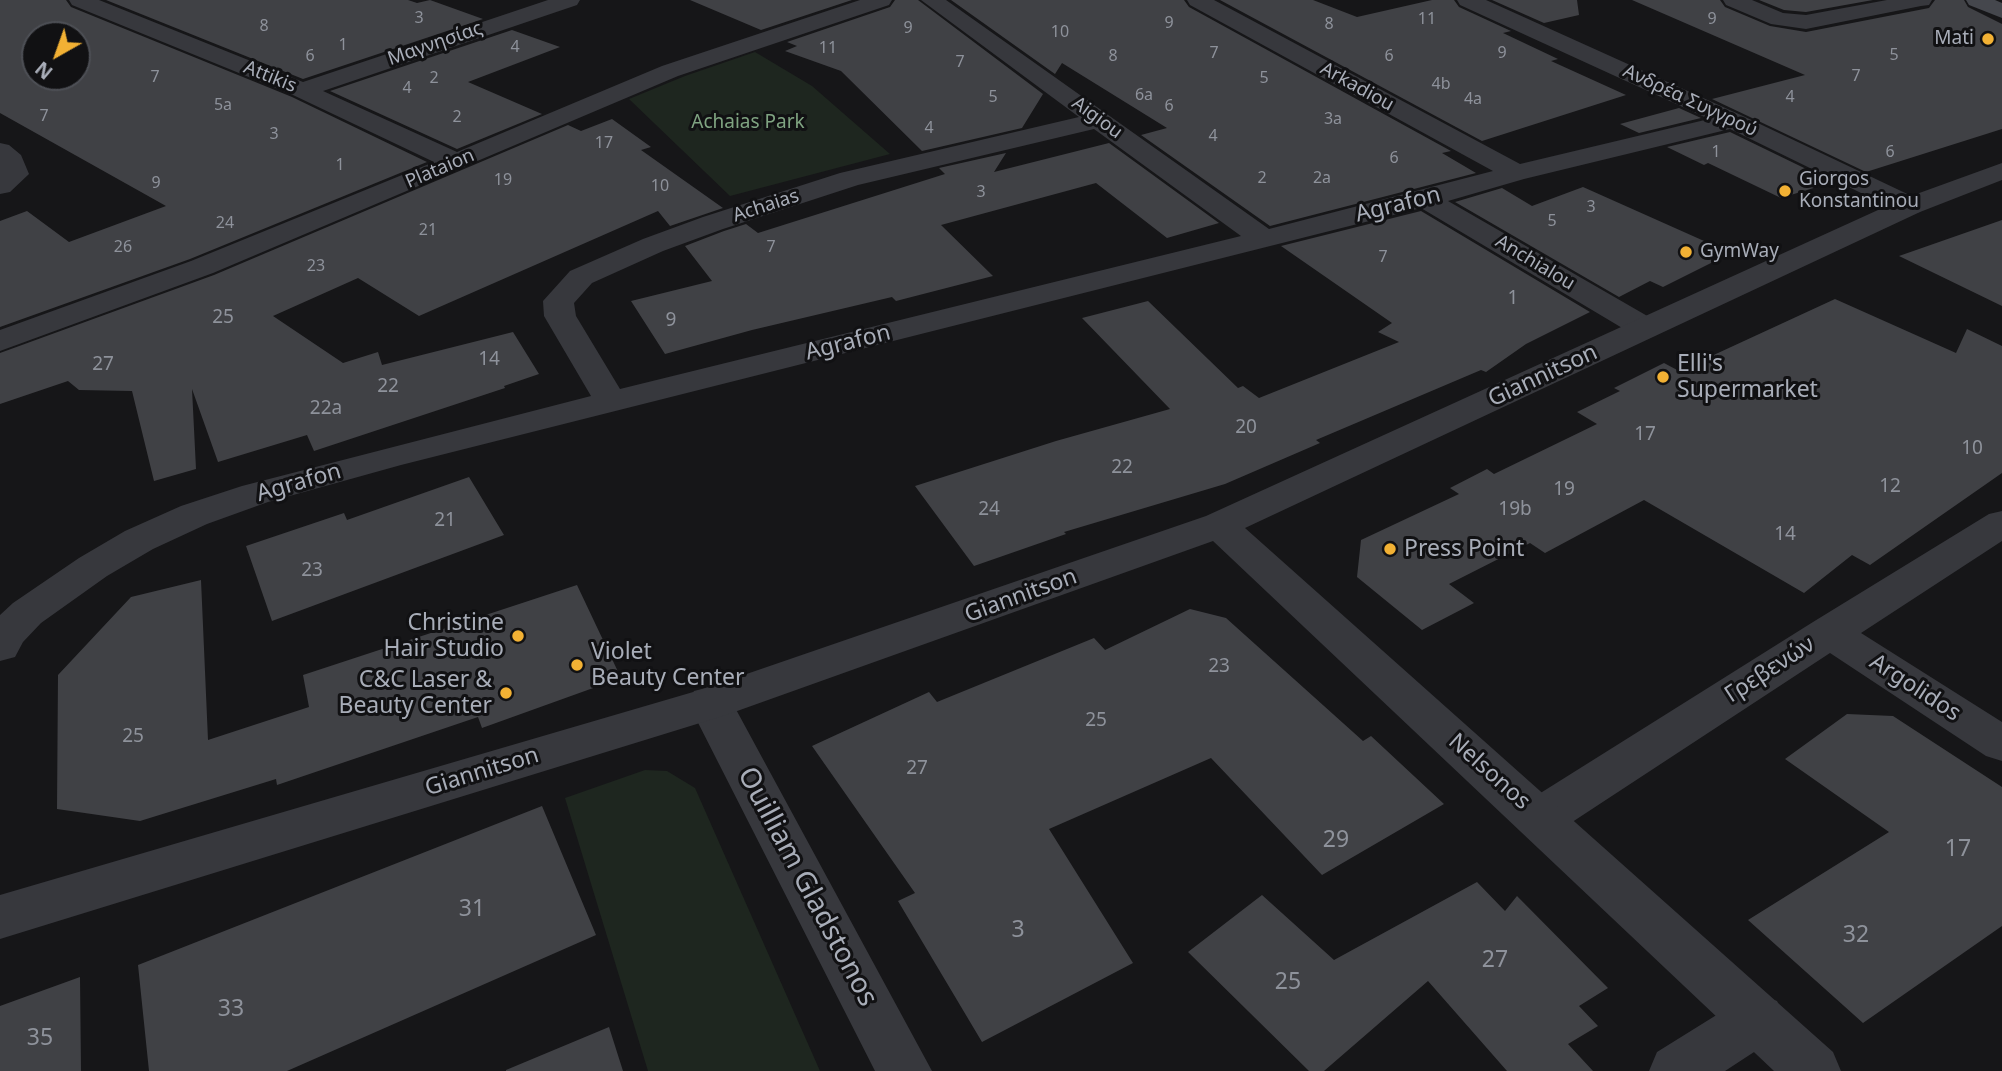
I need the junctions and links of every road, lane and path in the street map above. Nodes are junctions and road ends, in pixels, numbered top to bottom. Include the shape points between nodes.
1 (80, 0) edge
2 (569, 0) edge
3 (881, 0) edge
4 (932, 0) edge
5 (1198, 0) edge
6 (1468, 0) edge
7 (1734, 0) edge
8 (1921, 0) edge
9 (1977, 0) edge
10 (491, 4) dead end
11 (2002, 11) edge
12 (522, 15) junction
13 (302, 90) junction
14 (1100, 120) junction
15 (1734, 121) junction
16 (0, 151) edge
17 (456, 162) junction
18 (2002, 171) edge
19 (1516, 173) junction
20 (0, 186) edge
21 (1425, 199) junction
22 (1910, 206) junction
23 (1262, 237) junction
24 (1645, 328) junction
25 (0, 341) edge
26 (611, 402) junction
27 (2002, 523) edge
28 (1219, 525) junction
29 (1828, 632) junction
30 (0, 646) edge
31 (710, 703) junction
32 (2002, 744) edge
33 (1540, 818) junction
34 (0, 917) edge
35 (1758, 1019) junction
36 (904, 1071) edge
37 (1677, 1071) edge
38 (1813, 1071) edge

1 - 13 street, Attikis
2 - 12 street, Μαγνησίας
3 - 17 street, Plataion via 670,71
4 - 14 street, Aigiou
5 - 19 street, Arkadiou
6 - 15 street, Ανδρέα Συγγρού
7 - 8 street via 1779,19 1806,22
9 - 11 main road
10 - 12 street
12 - 13 street, Μαγνησίας
13 - 17 street, Attikis
14 - 23 street, Aigiou
14 - 26 street, Achaias via 838,183 713,223 581,277 558,301 560,316
15 - 19 street, Agrafon
15 - 22 street, Ανδρέα Συγγρού
16 - 20 street via 12,161 16,174
17 - 25 street, Plataion via 202,267
18 - 22 street, Giannitson
19 - 21 street, Agrafon
21 - 23 street, Agrafon
21 - 24 street, Anchialou
22 - 24 street, Giannitson
23 - 26 street, Agrafon
24 - 28 street, Giannitson
26 - 30 street, Agrafon via 389,457 194,516 93,567 27,613
27 - 29 street, Γρεβενών
28 - 31 street, Giannitson
28 - 33 street, Nelsonos
29 - 32 street, Argolidos
29 - 33 street, Γρεβενών
31 - 34 street, Giannitson
31 - 36 street, Ouilliam Gladstonos
33 - 35 street, Nelsonos
35 - 37 street
35 - 38 street, Nelsonos

